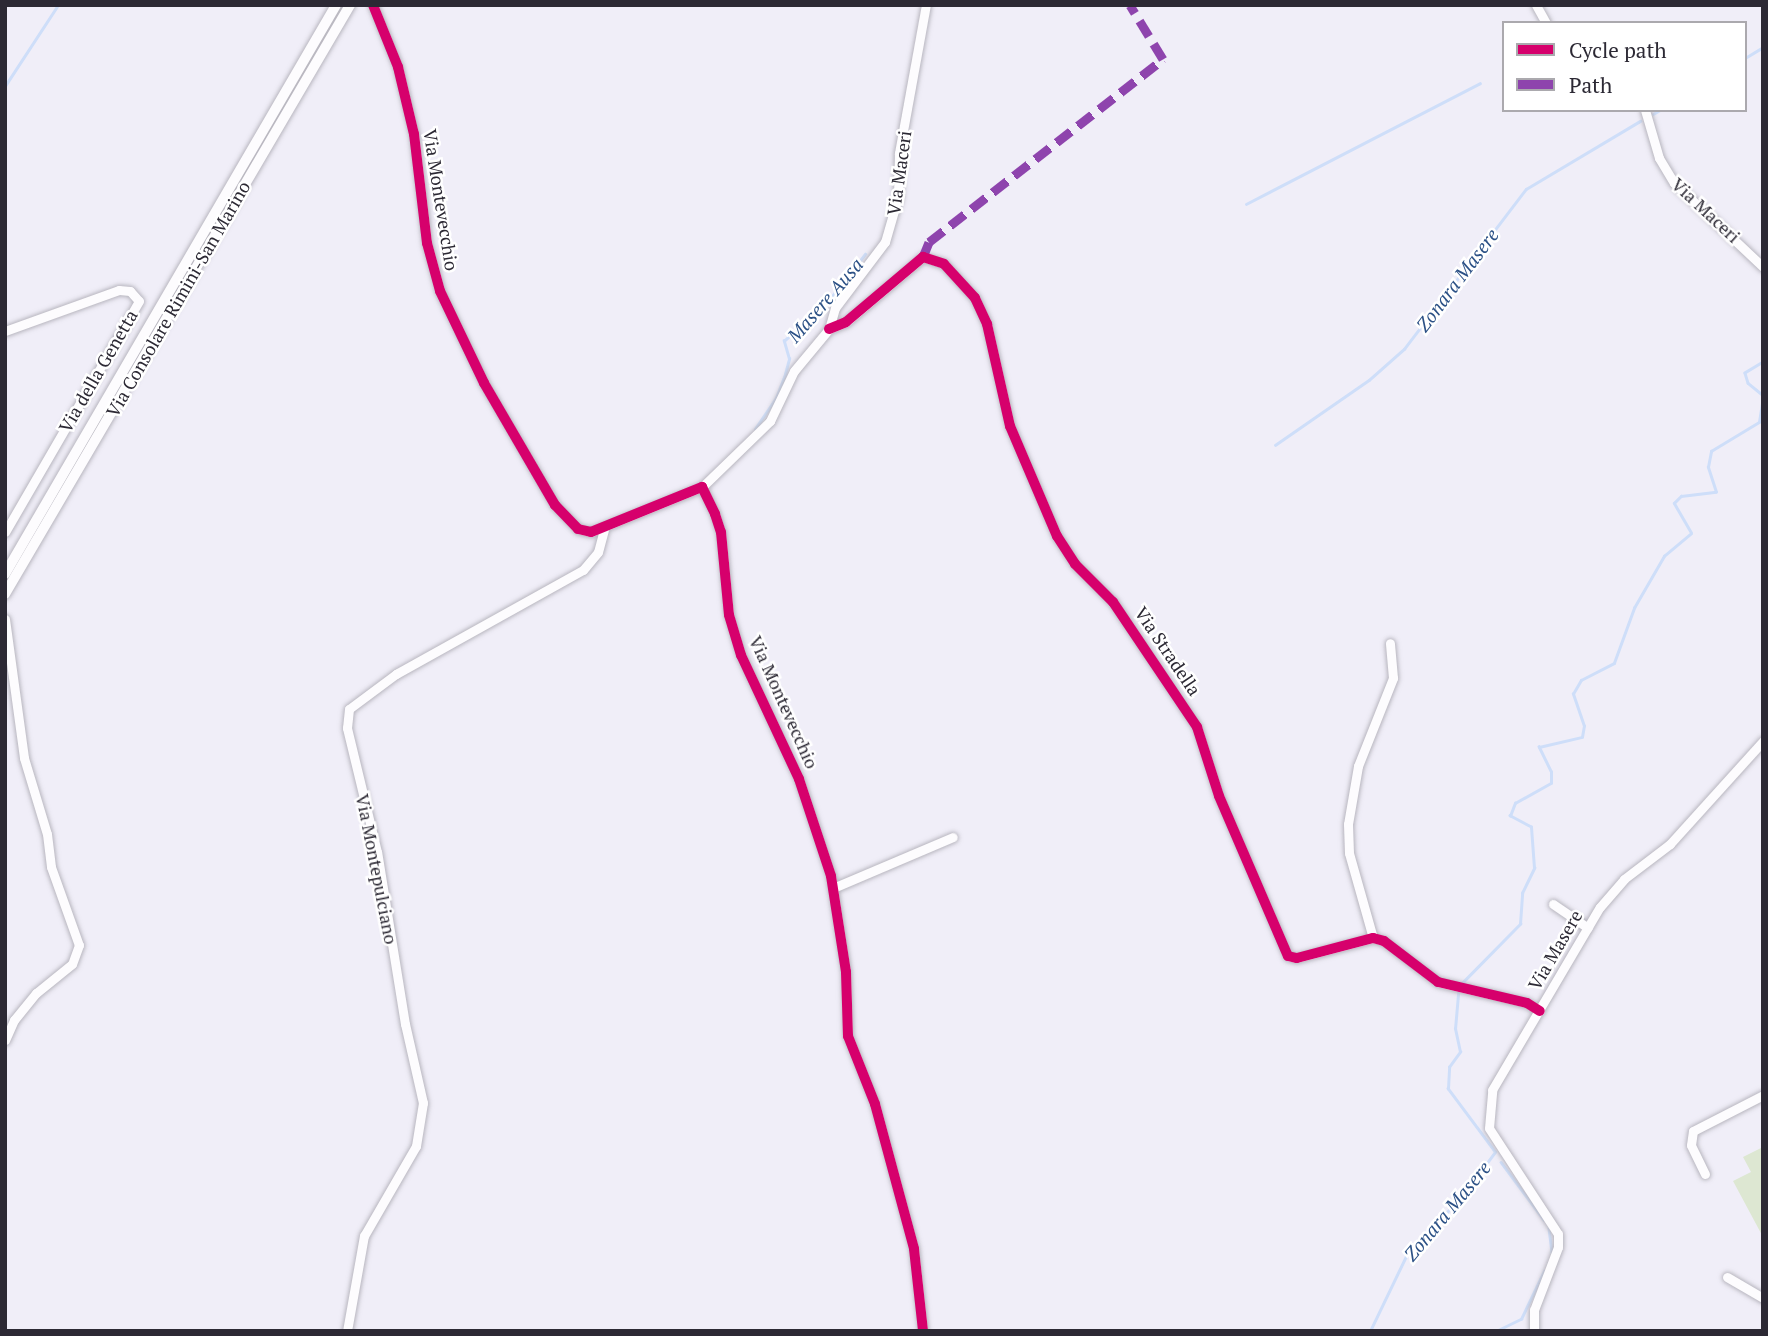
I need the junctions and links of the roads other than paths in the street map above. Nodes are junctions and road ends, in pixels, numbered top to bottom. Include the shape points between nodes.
1 (336, 5) edge
2 (350, 5) edge
3 (373, 5) edge
4 (926, 5) edge
5 (1536, 5) edge
6 (1545, 21) edge
7 (1646, 112) edge
8 (1763, 267) edge
9 (829, 329) junction
10 (5, 331) edge
11 (702, 487) junction
12 (604, 530) junction
13 (5, 532) edge
14 (5, 574) edge
15 (5, 594) edge
16 (5, 619) edge
17 (1390, 643) dead end
18 (1763, 741) edge
19 (953, 837) dead end
20 (833, 888) junction
21 (1553, 904) dead end
22 (1588, 928) junction
23 (1373, 938) junction
24 (1540, 1011) junction
25 (5, 1040) edge
26 (1763, 1095) edge
27 (1705, 1174) dead end
28 (1727, 1277) dead end
29 (1763, 1298) edge
30 (347, 1331) edge
31 (923, 1331) edge
32 (1534, 1331) edge

1 - 14 main road, Via Consolare Rimini-San Marino
2 - 15 main road, Via Consolare Rimini-San Marino
3 - 12 street, Via Montevecchio via 398,67 414,134 432,270 450,319 555,505 578,529
4 - 9 street, Via Maceri via 899,153 893,219 885,242 835,308
5 - 6 street
7 - 8 street, Via Maceri via 1659,158 1674,183
9 - 11 street, Via Maceri via 794,371 770,421
9 - 23 street, Via Stradella via 846,322 923,257 944,264 967,288 983,311 1000,396 1057,536 1075,564 1113,602 1191,717 1283,949 1297,958
10 - 13 street, Via della Genetta via 119,290 130,291 139,301
11 - 12 street
11 - 20 street, Via Montevecchio via 721,532 729,615 741,655 799,779
12 - 30 street, Via Montepulciano via 598,552 583,570 396,674 349,709 347,728 377,852 423,1103 416,1146 364,1236
16 - 25 street via 24,758 47,834 51,867 79,945 72,964 36,993
17 - 23 street via 1393,678 1358,766 1348,824 1349,853
18 - 22 street, Via Masere via 1670,844 1610,894
19 - 20 street
20 - 31 street, Via Montevecchio via 846,972 848,1036 875,1104 914,1249
21 - 22 street, Via Masere
22 - 24 street, Via Masere
23 - 24 street via 1384,941 1424,973 1451,985
24 - 32 street, Via Masere via 1501,1070 1487,1117 1501,1152 1558,1234 1558,1247 1534,1310
26 - 27 street via 1693,1131 1690,1145
28 - 29 street via 1732,1284

